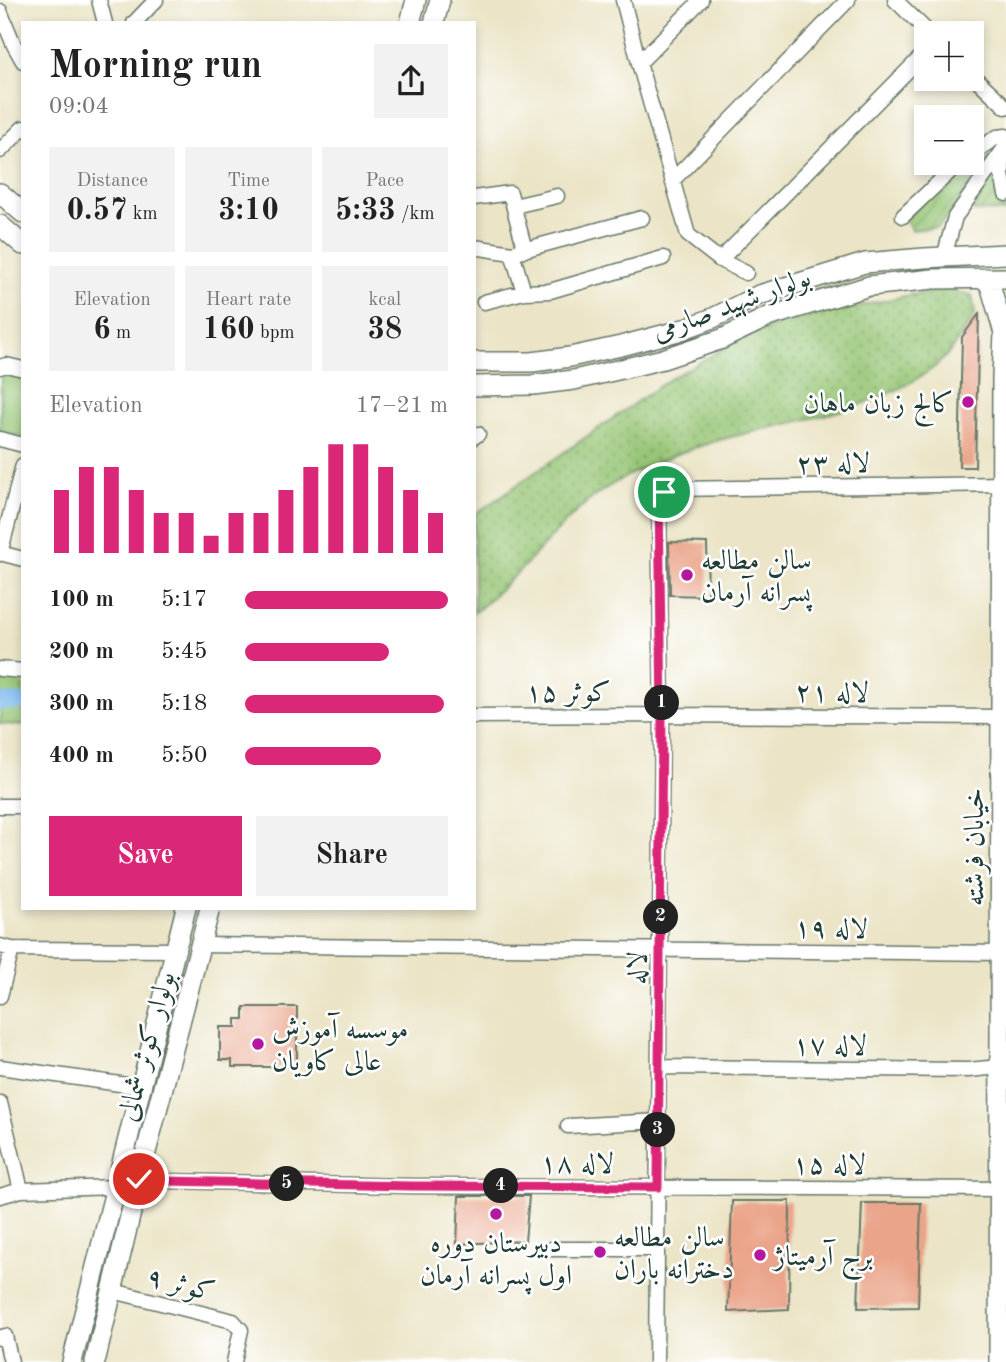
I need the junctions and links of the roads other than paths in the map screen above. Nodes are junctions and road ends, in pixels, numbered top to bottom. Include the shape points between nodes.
1 (99, 0) edge
2 (156, 0) edge
3 (416, 0) edge
4 (440, 0) edge
5 (623, 0) edge
6 (701, 0) edge
7 (848, 0) edge
8 (903, 3) edge
9 (0, 11) edge
10 (104, 21) edge
11 (136, 21) edge
12 (411, 21) edge
13 (435, 21) edge
14 (919, 21) edge
15 (21, 58) edge
16 (639, 63) junction
17 (914, 64) edge
18 (984, 86) edge
19 (1006, 107) edge
20 (21, 130) edge
21 (1005, 144) edge
22 (984, 146) edge
23 (0, 151) edge
24 (946, 175) edge
25 (672, 181) junction
26 (0, 193) edge
27 (1006, 194) edge
28 (557, 196) dead end
29 (476, 198) edge
30 (514, 206) junction
31 (21, 211) edge
32 (903, 216) dead end
33 (642, 218) dead end
34 (0, 227) edge
35 (21, 243) edge
36 (476, 247) edge
37 (518, 252) junction
38 (1006, 254) edge
39 (944, 257) junction
40 (663, 258) dead end
41 (720, 260) junction
42 (746, 273) dead end
43 (986, 278) junction
44 (1006, 278) edge
45 (524, 292) junction
46 (484, 302) dead end
47 (1005, 331) edge
48 (476, 362) edge
49 (0, 367) edge
50 (21, 369) edge
51 (476, 386) edge
52 (0, 439) edge
53 (21, 444) edge
54 (21, 474) edge
55 (1004, 484) edge
56 (664, 492) joint
57 (0, 554) edge
58 (21, 559) edge
59 (0, 669) edge
60 (21, 671) edge
61 (662, 715) junction
62 (476, 716) edge
63 (1004, 717) edge
64 (0, 806) edge
65 (21, 806) edge
66 (186, 910) edge
67 (210, 910) edge
68 (201, 945) junction
69 (6, 948) edge
70 (176, 950) junction
71 (660, 950) junction
72 (1003, 953) edge
73 (0, 996) edge
74 (0, 1067) edge
75 (1000, 1067) junction
76 (659, 1068) junction
77 (142, 1087) junction
78 (0, 1103) edge
79 (659, 1121) junction
80 (568, 1126) dead end
81 (139, 1179) junction
82 (116, 1187) junction
83 (658, 1187) junction
84 (1003, 1189) edge
85 (21, 1190) junction
86 (0, 1196) edge
87 (551, 1249) dead end
88 (657, 1250) junction
89 (113, 1291) junction
90 (82, 1320) junction
91 (103, 1328) junction
92 (3, 1337) edge
93 (10, 1362) edge
94 (72, 1362) edge
95 (94, 1362) edge
96 (234, 1362) edge
97 (656, 1362) edge
98 (999, 1362) edge

1 - 10 street
2 - 11 street
3 - 12 street
4 - 13 street
5 - 16 street
6 - 16 street
7 - 25 street
8 - 14 street
9 - 15 street
16 - 25 street
17 - 41 street
18 - 19 street
20 - 23 street
21 - 22 street via 997,138
21 - 27 street via 1002,175
21 - 39 street via 955,217
24 - 32 street
25 - 41 street via 688,235
26 - 31 street
28 - 30 street
29 - 30 street via 510,192
30 - 37 street
33 - 37 street
34 - 35 street
36 - 37 street
37 - 45 street
38 - 39 street, بولوار شهید صارمی
39 - 48 street, بولوار شهید صارمی via 865,263 759,295 678,331 621,346 532,362
40 - 45 street via 550,291
41 - 42 street
43 - 44 street, بولوار شهید صارمی
43 - 47 street, خیابان فرشته
43 - 51 street, بولوار شهید صارمی via 869,286 768,317 722,340 663,359 573,380
45 - 46 street
47 - 55 street, خیابان فرشته
49 - 50 street
52 - 53 street
54 - 57 street
55 - 56 street, لاله ۲۳
55 - 63 street, خیابان فرشته
56 - 61 street, لاله via 659,499
57 - 58 street
59 - 60 street
61 - 62 street, کوثر ۱۵
61 - 63 street, لاله ۲۱
61 - 71 street, لاله
63 - 72 street, خیابان فرشته
64 - 65 street
66 - 70 street, بولوار کوثر شمالی
67 - 68 street, بولوار کوثر شمالی
68 - 71 street, لاله ۱۹
68 - 81 street, بولوار کوثر شمالی
69 - 70 street
69 - 73 street
70 - 77 street, بولوار کوثر شمالی
71 - 72 street, لاله ۱۹
71 - 76 street, لاله
72 - 75 street, خیابان فرشته
74 - 77 street
75 - 76 street, لاله ۱۷
75 - 84 street, خیابان فرشته
76 - 79 street, لاله
77 - 82 street, بولوار کوثر شمالی
78 - 85 street
79 - 80 street
79 - 83 street, لاله
81 - 83 street, لاله ۱۸
81 - 89 street, بولوار کوثر شمالی
82 - 85 street
82 - 90 street, بولوار کوثر شمالی
83 - 84 street, لاله ۱۵
83 - 88 street, لاله
84 - 98 street, خیابان فرشته
85 - 86 street
87 - 88 street
88 - 97 street, لاله
89 - 91 street, بولوار کوثر شمالی
89 - 96 street, کوثر ۹ via 233,1321 241,1330
90 - 91 street via 95,1329
90 - 94 street, بولوار کوثر شمالی
91 - 95 street, بولوار کوثر شمالی
92 - 93 street

